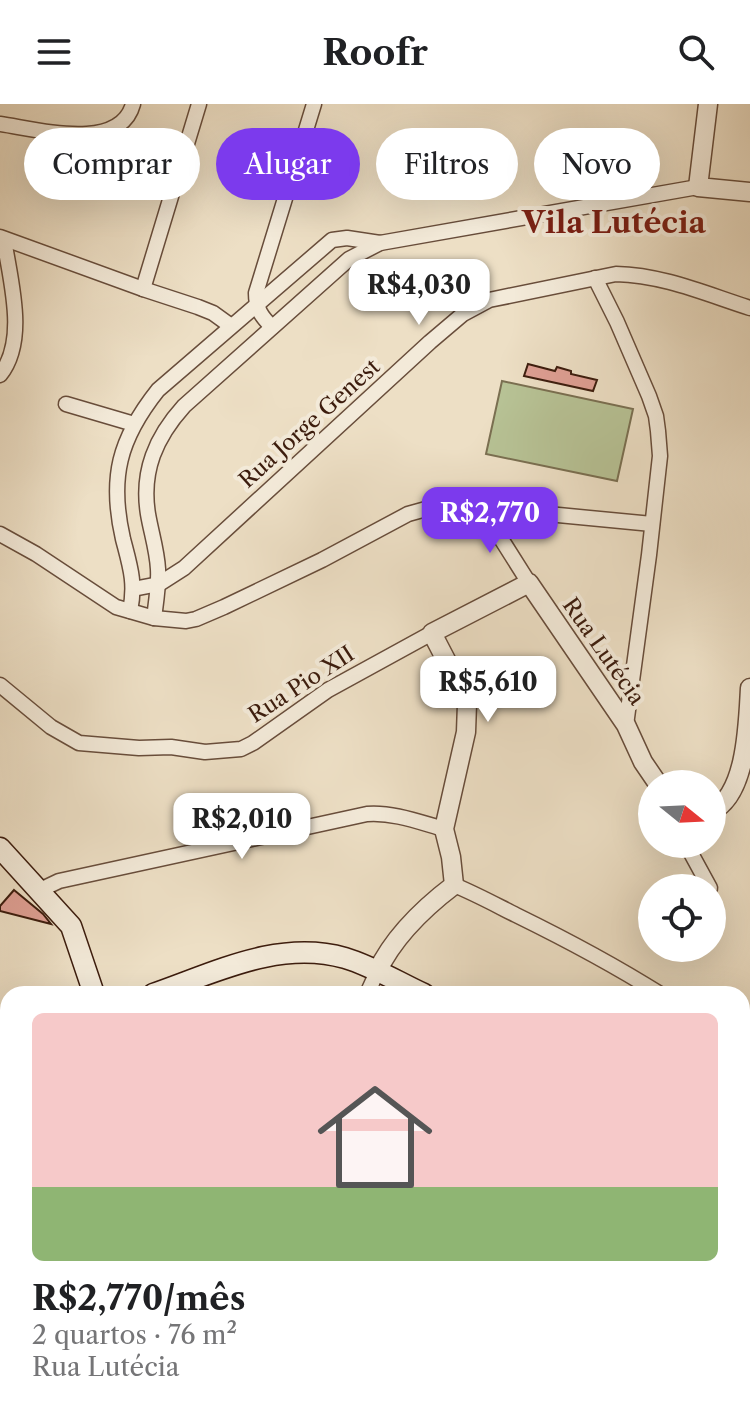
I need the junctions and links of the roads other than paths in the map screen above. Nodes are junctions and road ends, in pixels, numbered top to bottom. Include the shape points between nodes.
1 (133, 104) edge
2 (199, 104) edge
3 (314, 104) edge
4 (708, 104) edge
5 (0, 124) edge
6 (698, 187) junction
7 (750, 192) edge
8 (2, 238) edge
9 (336, 239) junction
10 (380, 243) junction
11 (349, 259) junction
12 (595, 278) junction
13 (143, 289) junction
14 (256, 305) junction
15 (750, 308) edge
16 (231, 326) junction
17 (272, 327) junction
18 (0, 375) edge
19 (66, 404) dead end
20 (134, 424) junction
21 (481, 507) junction
22 (652, 524) junction
23 (0, 534) edge
24 (529, 583) junction
25 (159, 584) junction
26 (133, 589) junction
27 (130, 611) junction
28 (154, 618) junction
29 (432, 633) junction
30 (0, 685) edge
31 (750, 688) edge
32 (626, 725) junction
33 (648, 770) edge
34 (726, 800) edge
35 (444, 829) junction
36 (0, 848) edge
37 (454, 885) junction
38 (38, 891) junction
39 (377, 972) junction
40 (91, 986) edge
41 (176, 986) edge
42 (371, 986) edge
43 (407, 986) edge
44 (646, 986) edge

1 - 5 street via 116,128 103,133
2 - 13 street
3 - 14 street
4 - 6 street
6 - 7 street
6 - 10 street
8 - 13 street
8 - 18 street via 15,345
9 - 10 street
9 - 11 street
9 - 14 street
10 - 11 street
11 - 17 street
12 - 15 street, Rua Jorge Genest via 616,274 669,281
12 - 22 street via 656,416 660,456
12 - 25 street, Rua Jorge Genest via 471,308 184,568
13 - 16 street via 213,313
14 - 16 street
14 - 17 street
16 - 20 street via 158,390
17 - 25 street via 184,406 160,438 145,492
19 - 20 street
20 - 26 street via 117,483
21 - 22 street
21 - 24 street, Rua Lutécia
21 - 28 street via 444,504 408,514 196,619
22 - 32 street
23 - 27 street via 105,601
24 - 29 street, Rua Pio XII
24 - 32 street, Rua Lutécia
25 - 26 street, Rua Jorge Genest
25 - 28 street
26 - 27 street
27 - 28 street
29 - 30 street, Rua Pio XII via 328,690 266,735 228,752 79,743
29 - 35 street via 467,704 466,732
31 - 34 street via 746,736
32 - 33 street, Rua Lutécia
35 - 37 street
35 - 38 street via 367,814 59,881
36 - 38 main road
37 - 39 street via 403,934
37 - 44 street via 552,931
38 - 40 main road via 71,926
39 - 41 main road via 342,957 302,952 260,957
39 - 42 street
39 - 43 main road

